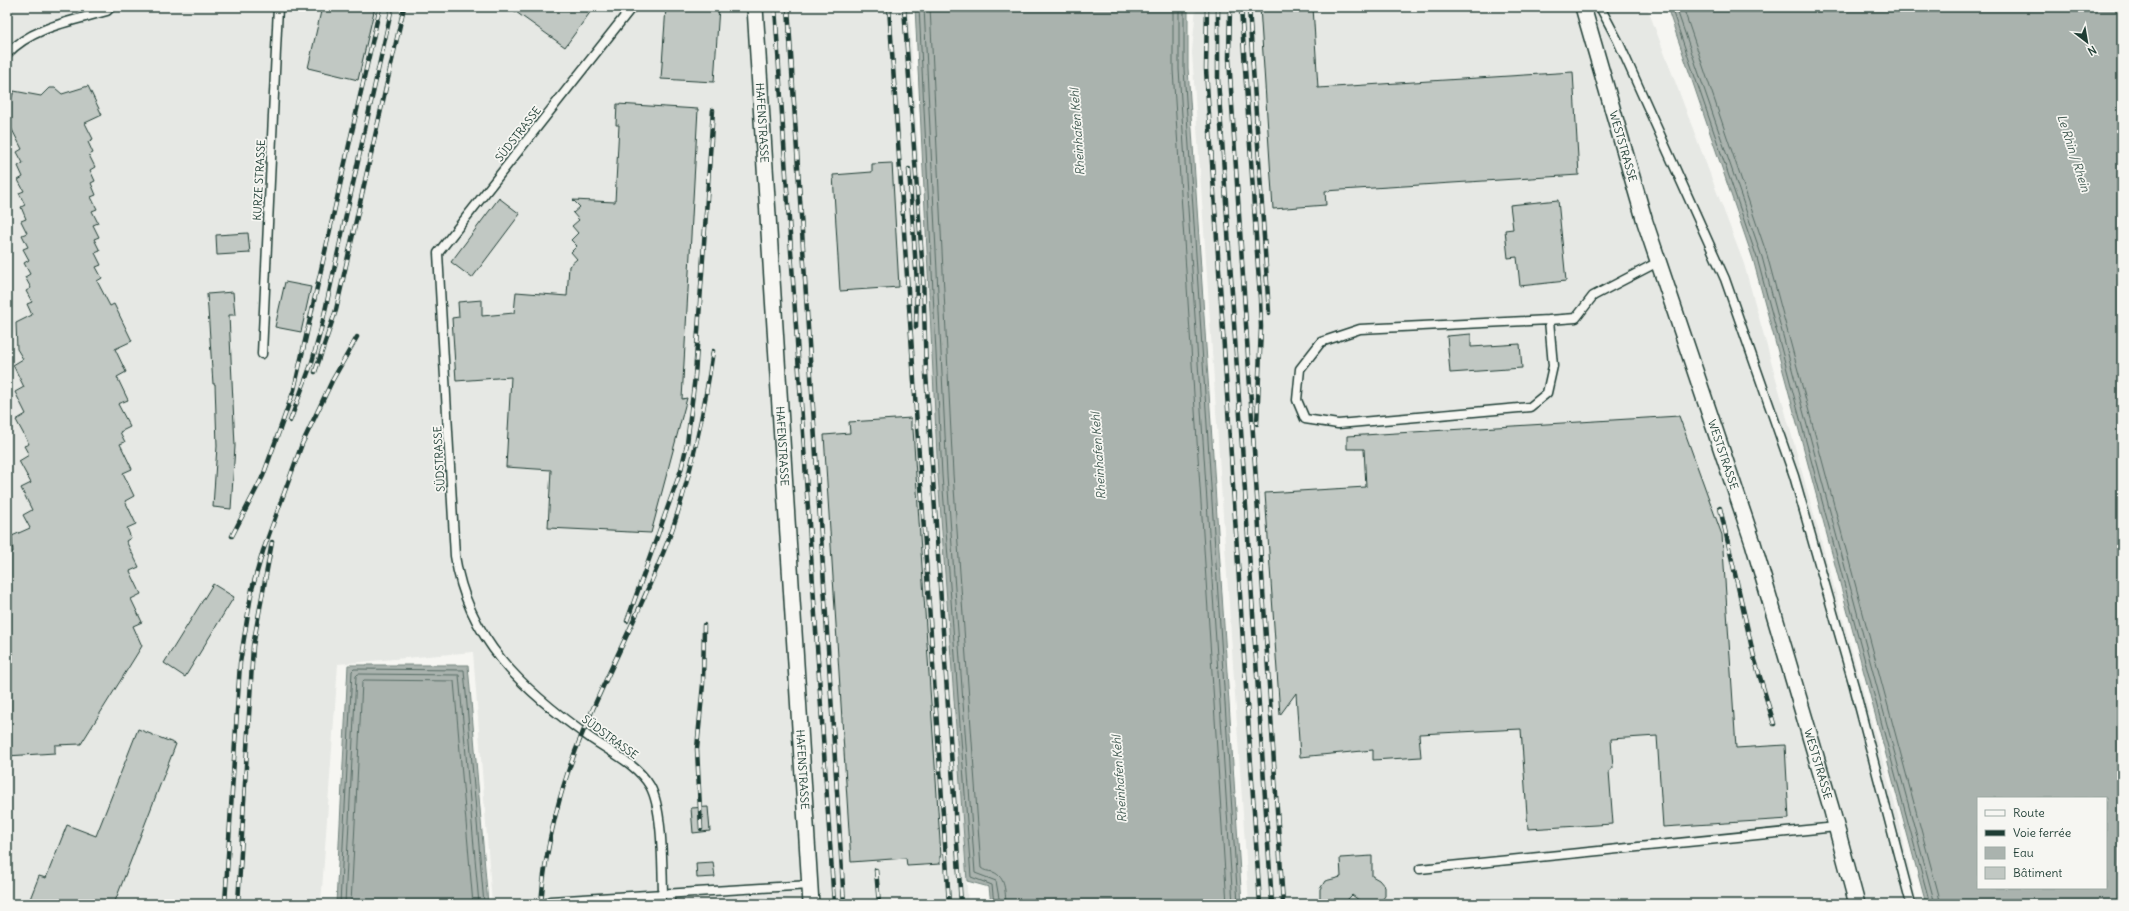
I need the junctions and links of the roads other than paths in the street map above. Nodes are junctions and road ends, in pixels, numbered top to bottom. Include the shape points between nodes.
1 (111, 7) edge
2 (278, 7) edge
3 (632, 7) edge
4 (755, 7) edge
5 (1583, 7) edge
6 (1600, 7) edge
7 (7, 54) edge
8 (1658, 262) junction
9 (1549, 320) junction
10 (262, 354) dead end
11 (1836, 827) junction
12 (1420, 869) dead end
13 (810, 885) junction
14 (667, 893) junction
15 (550, 901) dead end
16 (670, 904) edge
17 (811, 904) edge
18 (1857, 904) edge
19 (1911, 904) edge

1 - 7 lane via 107,11 34,34 15,45
2 - 10 lane, KURZE STRASSE
3 - 14 lane, SÜDSTRASSE via 438,254 455,556 464,595 491,648 506,668 583,732 633,767 650,785 657,804
4 - 13 street, HAFENSTRASSE
5 - 8 street, WESTSTRASSE
6 - 19 lane via 1618,41 1725,279 1792,469 1854,686
8 - 9 lane via 1594,296 1576,318
8 - 11 street, WESTSTRASSE via 1753,543
9 - 9 lane via 1360,329 1322,342 1300,369 1297,400 1305,419 1338,424 1530,407 1547,393 1553,366
11 - 12 lane
11 - 18 street, WESTSTRASSE
13 - 14 lane
13 - 17 street, HAFENSTRASSE
14 - 15 lane
14 - 16 lane, SÜDSTRASSE

